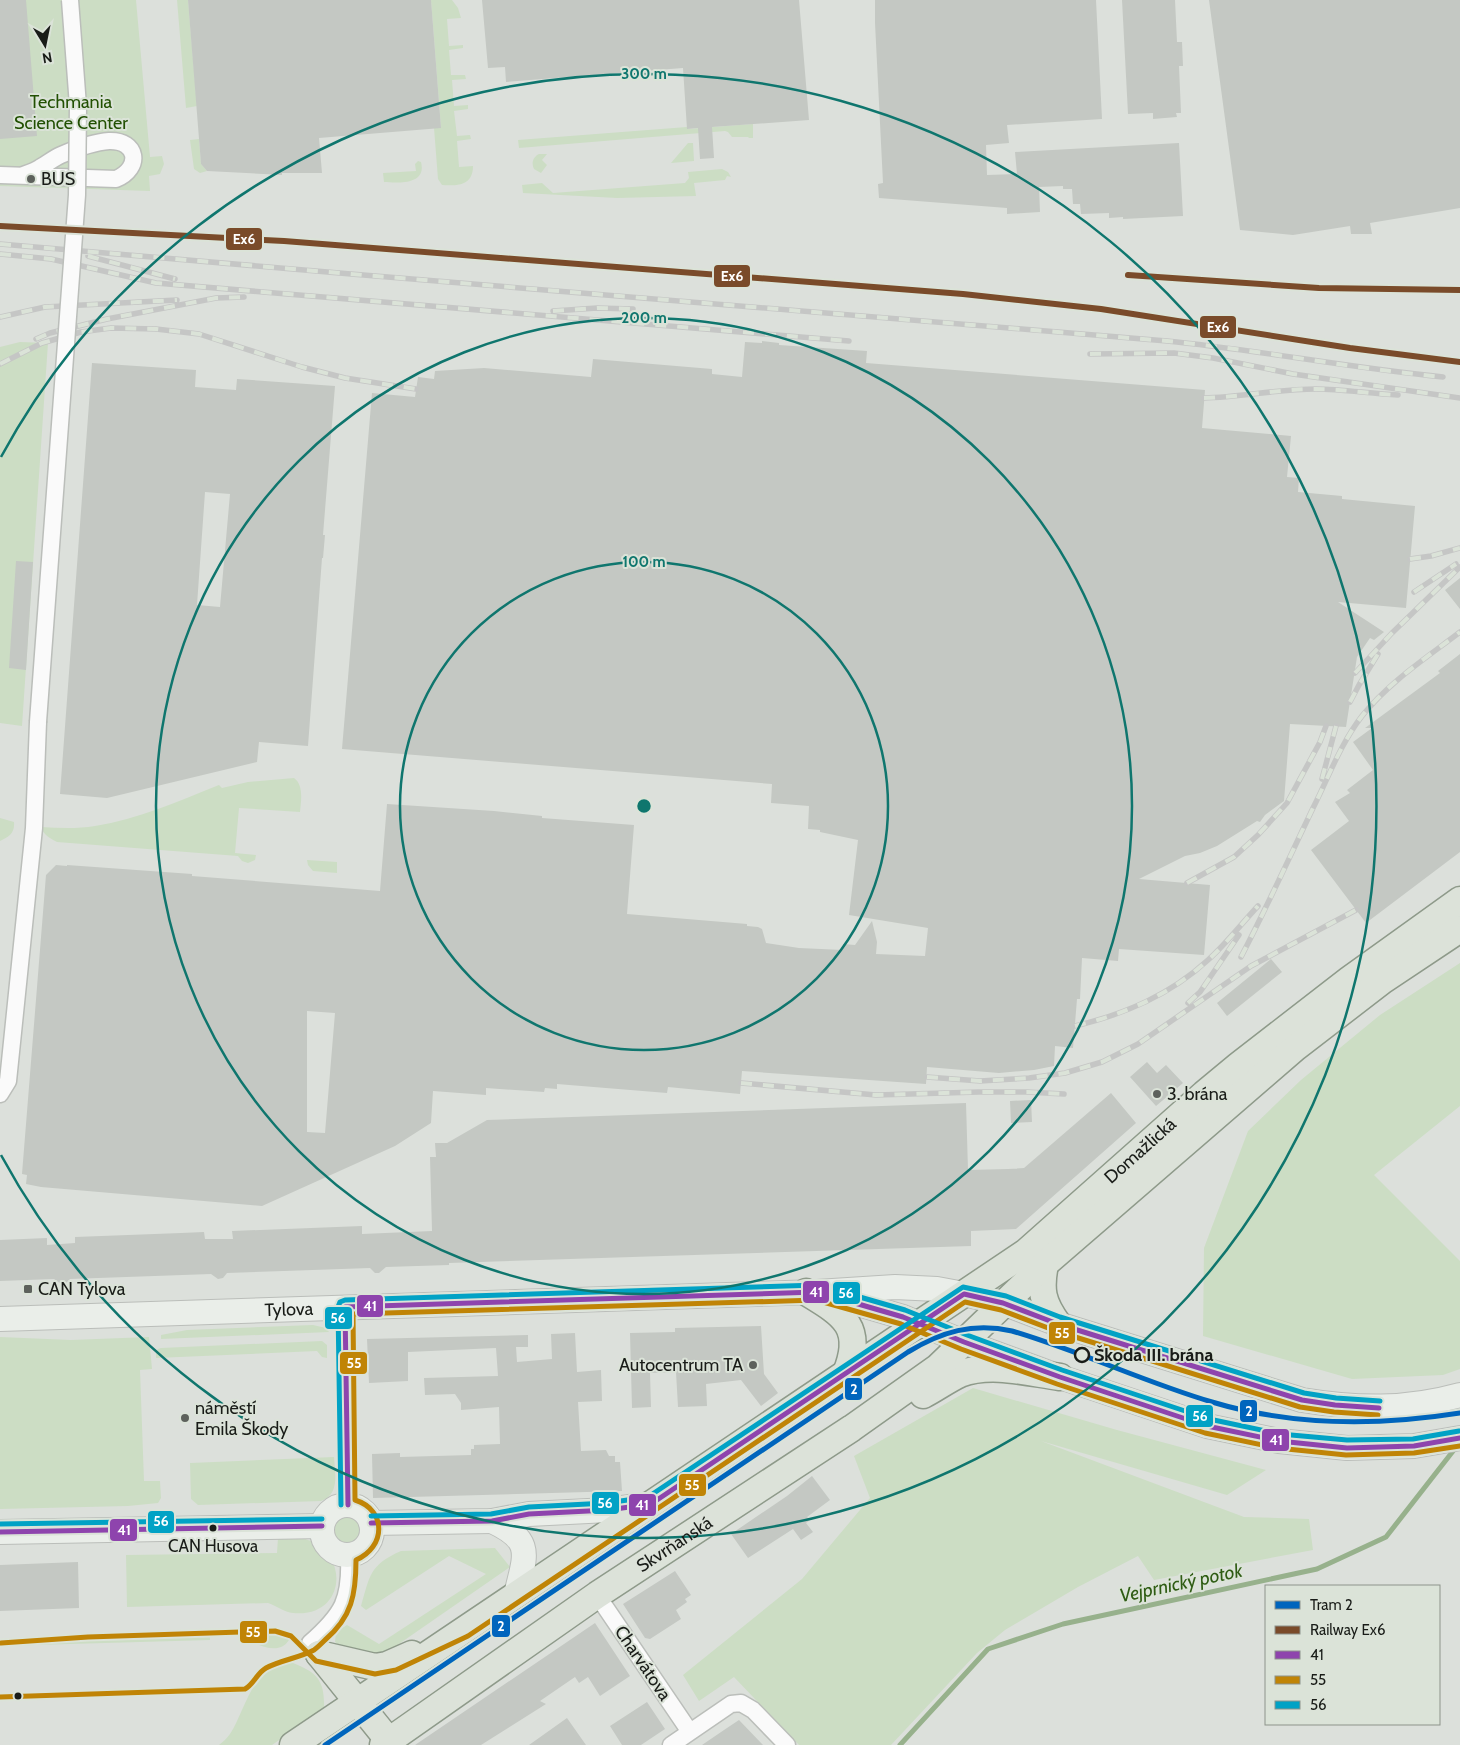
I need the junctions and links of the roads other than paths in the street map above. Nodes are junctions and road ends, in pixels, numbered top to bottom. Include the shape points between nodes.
1 (70, 0) edge
2 (0, 175) edge
3 (23, 175) junction
4 (1460, 900) edge
5 (1460, 929) edge
6 (0, 1094) edge
7 (1045, 1264) junction
8 (811, 1292) junction
9 (964, 1294) junction
10 (1003, 1303) junction
11 (345, 1307) junction
12 (0, 1319) edge
13 (920, 1324) junction
14 (1058, 1324) junction
15 (964, 1342) junction
16 (846, 1373) junction
17 (1060, 1377) junction
18 (1449, 1398) edge
19 (852, 1428) junction
20 (1460, 1438) edge
21 (651, 1504) junction
22 (348, 1505) junction
23 (492, 1521) junction
24 (371, 1523) junction
25 (322, 1526) junction
26 (0, 1532) edge
27 (349, 1555) junction
28 (596, 1594) junction
29 (516, 1595) junction
30 (464, 1630) junction
31 (319, 1654) junction
32 (358, 1703) junction
33 (690, 1732) junction
34 (386, 1743) edge
35 (293, 1745) edge
36 (671, 1745) edge
37 (787, 1745) edge

1 - 6 street, bridge via 78,106 77,195 38,722 34,828 8,1081
2 - 3 street
3 - 3 street via 116,178 126,175 134,159 131,149 124,143 110,141 59,155
4 - 9 main road, Domažlická via 1284,1029 1204,1094 1026,1252
5 - 7 main road, Domažlická via 1382,981 1295,1048
7 - 10 main road, Domažlická
7 - 14 main road via 1044,1299
8 - 9 street, Tylova via 894,1287
8 - 11 street, Tylova
8 - 13 street, Tylova via 879,1309
8 - 16 main road via 835,1310 850,1330 854,1342
9 - 10 street, Tylova
9 - 13 main road, Domažlická
10 - 14 street, Tylova
10 - 15 main road, Domažlická
11 - 12 street, Tylova
11 - 22 street
13 - 15 street, Tylova
13 - 16 main road
14 - 18 street, Tylova via 1302,1400 1335,1406 1378,1408
15 - 17 street, Tylova
15 - 19 main road, Skvrňanská via 938,1367
16 - 21 main road
17 - 19 main road via 992,1369 962,1373
17 - 20 street, Tylova via 1207,1426 1279,1441 1347,1448 1414,1446
19 - 28 main road, Skvrňanská
21 - 23 street via 529,1514
21 - 29 main road
22 - 24 street via 363,1510
22 - 25 street via 334,1508
23 - 24 street
23 - 29 street via 509,1529 523,1547
24 - 27 street via 372,1532 365,1548
25 - 26 street
25 - 27 street via 328,1547
27 - 31 street via 349,1579 343,1606 332,1624 310,1643
28 - 33 street, Charvátova
28 - 34 main road, Skvrňanská
29 - 30 main road
30 - 31 main road via 381,1666 362,1665
30 - 32 main road
31 - 32 main road
32 - 34 main road
32 - 35 main road
33 - 36 street
33 - 37 street via 731,1704 741,1703 753,1710

